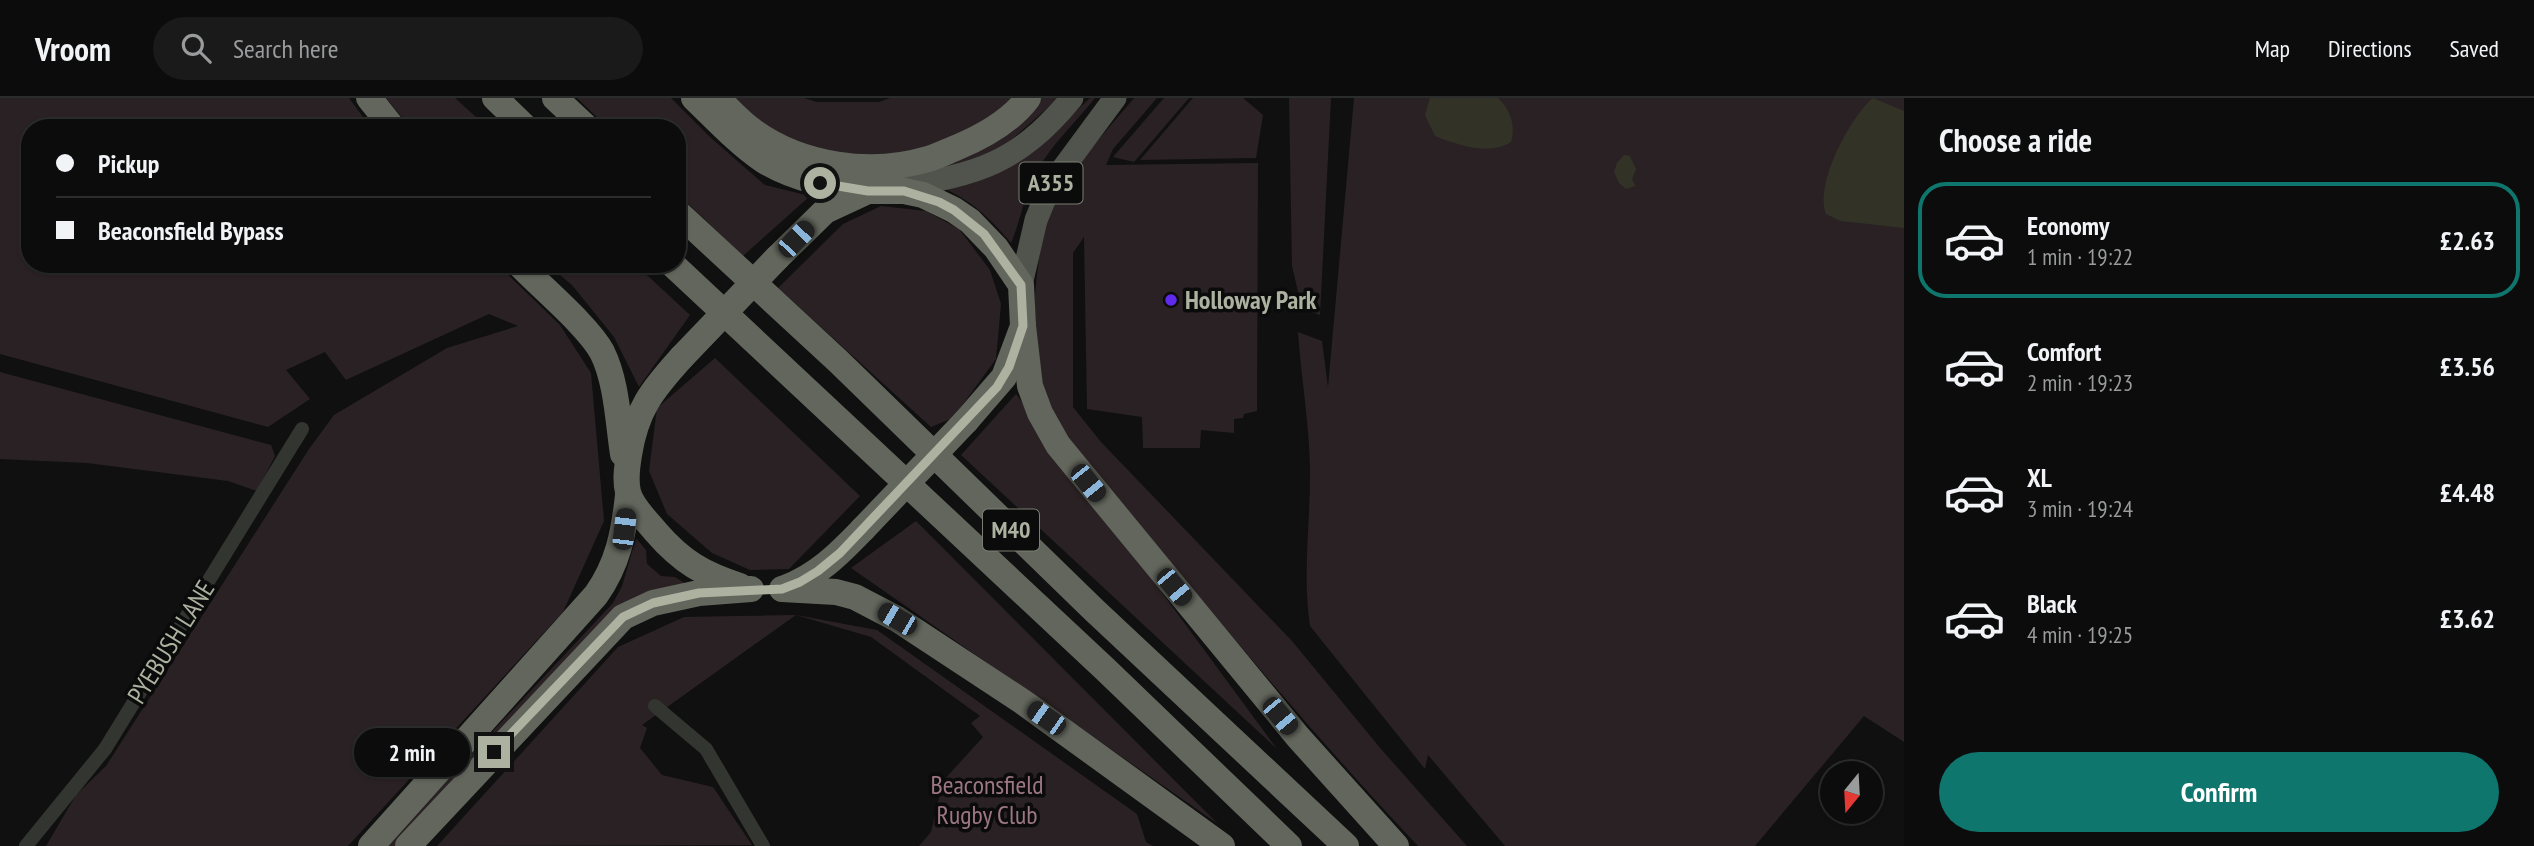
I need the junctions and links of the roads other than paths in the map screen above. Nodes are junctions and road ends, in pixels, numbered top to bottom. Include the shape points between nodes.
1 (369, 98) edge
2 (495, 98) edge
3 (555, 98) edge
4 (694, 98) edge
5 (717, 98) edge
6 (1028, 98) edge
7 (1072, 98) edge
8 (1115, 98) edge
9 (386, 119) edge
10 (517, 119) edge
11 (577, 119) edge
12 (873, 191) junction
13 (686, 220) edge
14 (528, 273) edge
15 (681, 273) edge
16 (1021, 285) junction
17 (1023, 326) junction
18 (302, 429) dead end
19 (627, 484) junction
20 (751, 589) junction
21 (782, 589) junction
22 (654, 706) dead end
23 (26, 846) edge
24 (371, 846) edge
25 (408, 846) edge
26 (763, 846) edge
27 (1222, 846) edge
28 (1289, 846) edge
29 (1346, 846) edge
30 (1396, 846) edge

1 - 9 highway
2 - 10 highway
3 - 11 highway
4 - 12 highway via 743,144 776,167 820,183
5 - 6 highway via 752,131 778,146 835,164 886,167 928,159 978,139 1018,112
7 - 12 main road, A355 via 1008,158 965,174
8 - 16 main road, A355 via 1050,186 1033,230
12 - 16 highway via 923,195 954,210 984,234
12 - 19 highway, bridge via 825,211 654,388 643,404 632,438
13 - 29 highway, M40
14 - 19 highway via 601,351
15 - 28 highway, M40
16 - 17 highway
17 - 21 highway, bridge via 1004,377 966,421 840,553 818,571
17 - 30 highway via 1030,386 1058,445 1298,737
18 - 23 street, PYEBUSH LANE via 105,749
19 - 20 highway via 643,516 672,550 713,577
19 - 24 highway via 617,557 596,595
20 - 21 highway
20 - 25 highway via 653,603 623,617
21 - 27 highway via 836,592 897,619 1023,702
22 - 26 street via 706,749

